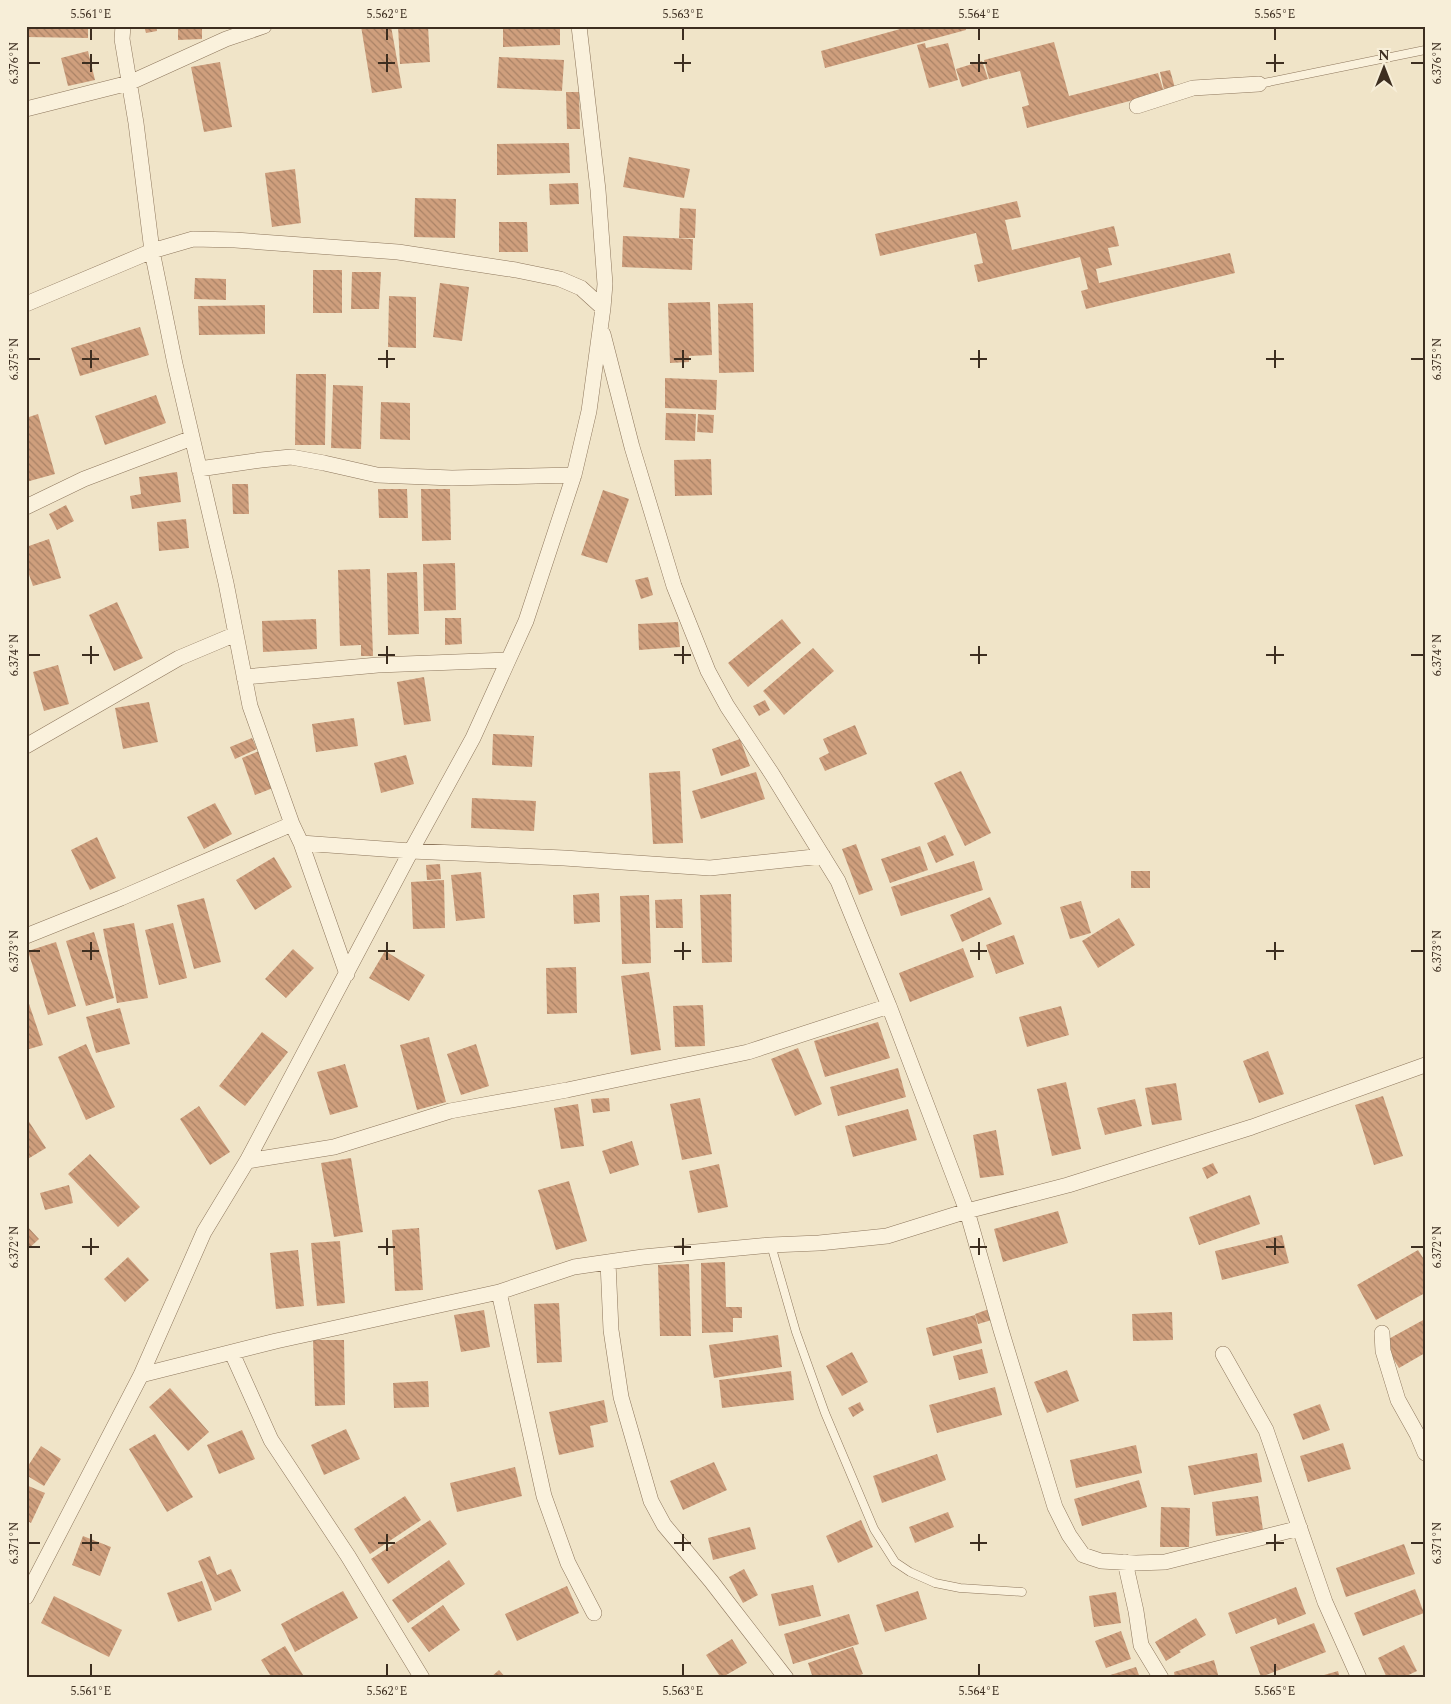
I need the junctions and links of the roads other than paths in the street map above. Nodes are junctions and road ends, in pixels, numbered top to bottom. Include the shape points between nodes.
1 (123, 26) edge
2 (264, 26) edge
3 (579, 26) edge
4 (1425, 50) edge
5 (129, 83) junction
6 (1258, 84) joint
7 (1137, 106) dead end
8 (26, 110) edge
9 (152, 251) junction
10 (26, 304) edge
11 (603, 308) junction
12 (601, 325) junction
13 (192, 438) junction
14 (199, 469) junction
15 (574, 475) junction
16 (26, 507) edge
17 (236, 634) junction
18 (508, 660) junction
19 (244, 677) junction
20 (26, 746) edge
21 (292, 824) junction
22 (301, 843) junction
23 (410, 851) junction
24 (823, 856) junction
25 (26, 936) edge
26 (347, 974) junction
27 (889, 1006) junction
28 (1425, 1065) edge
29 (247, 1162) junction
30 (967, 1211) junction
31 (772, 1245) junction
32 (608, 1262) junction
33 (499, 1292) junction
34 (1382, 1333) dead end
35 (232, 1353) junction
36 (1223, 1354) dead end
37 (140, 1375) junction
38 (1425, 1454) edge
39 (1300, 1528) junction
40 (1125, 1562) junction
41 (1022, 1592) dead end
42 (26, 1597) edge
43 (594, 1612) dead end
44 (422, 1678) edge
45 (786, 1678) edge
46 (1161, 1678) edge
47 (1359, 1678) edge

1 - 5 street
2 - 5 street via 226,39
3 - 11 street via 598,190 605,284
4 - 6 lane
5 - 8 street
5 - 9 street
6 - 7 street via 1193,88
9 - 10 street
9 - 11 street via 193,239 398,252 560,279 580,288
9 - 13 street
11 - 12 street
12 - 15 street via 589,411
12 - 24 street via 632,447 674,586 708,671
13 - 14 street
13 - 16 street via 84,479
14 - 15 street via 291,457 377,476
14 - 17 street
15 - 18 street via 526,620
17 - 19 street
17 - 20 street via 179,658
18 - 19 street via 378,665
18 - 23 street via 473,738
19 - 21 street via 250,706
21 - 22 street
21 - 25 street
22 - 23 street
22 - 26 street
23 - 24 street via 710,868
23 - 26 street
24 - 27 street via 838,881
26 - 29 street
27 - 29 street via 748,1052 450,1112 334,1147
27 - 30 street
28 - 30 street via 1252,1127 1068,1185
29 - 37 street via 204,1232
30 - 31 street via 887,1236
30 - 40 street via 1055,1506 1083,1555 1101,1561
31 - 32 street
31 - 41 lane via 796,1332 825,1413 874,1529 895,1562 935,1583
32 - 33 street via 574,1266
32 - 45 street via 611,1330 621,1397 651,1501 664,1525
33 - 35 street
33 - 43 street via 544,1496 568,1563
34 - 38 street via 1382,1351 1398,1400 1418,1434
35 - 37 street
35 - 44 street via 271,1440 348,1556
36 - 39 street via 1266,1430
37 - 42 street
39 - 40 street via 1165,1562
39 - 47 street via 1325,1602
40 - 46 street via 1141,1645

